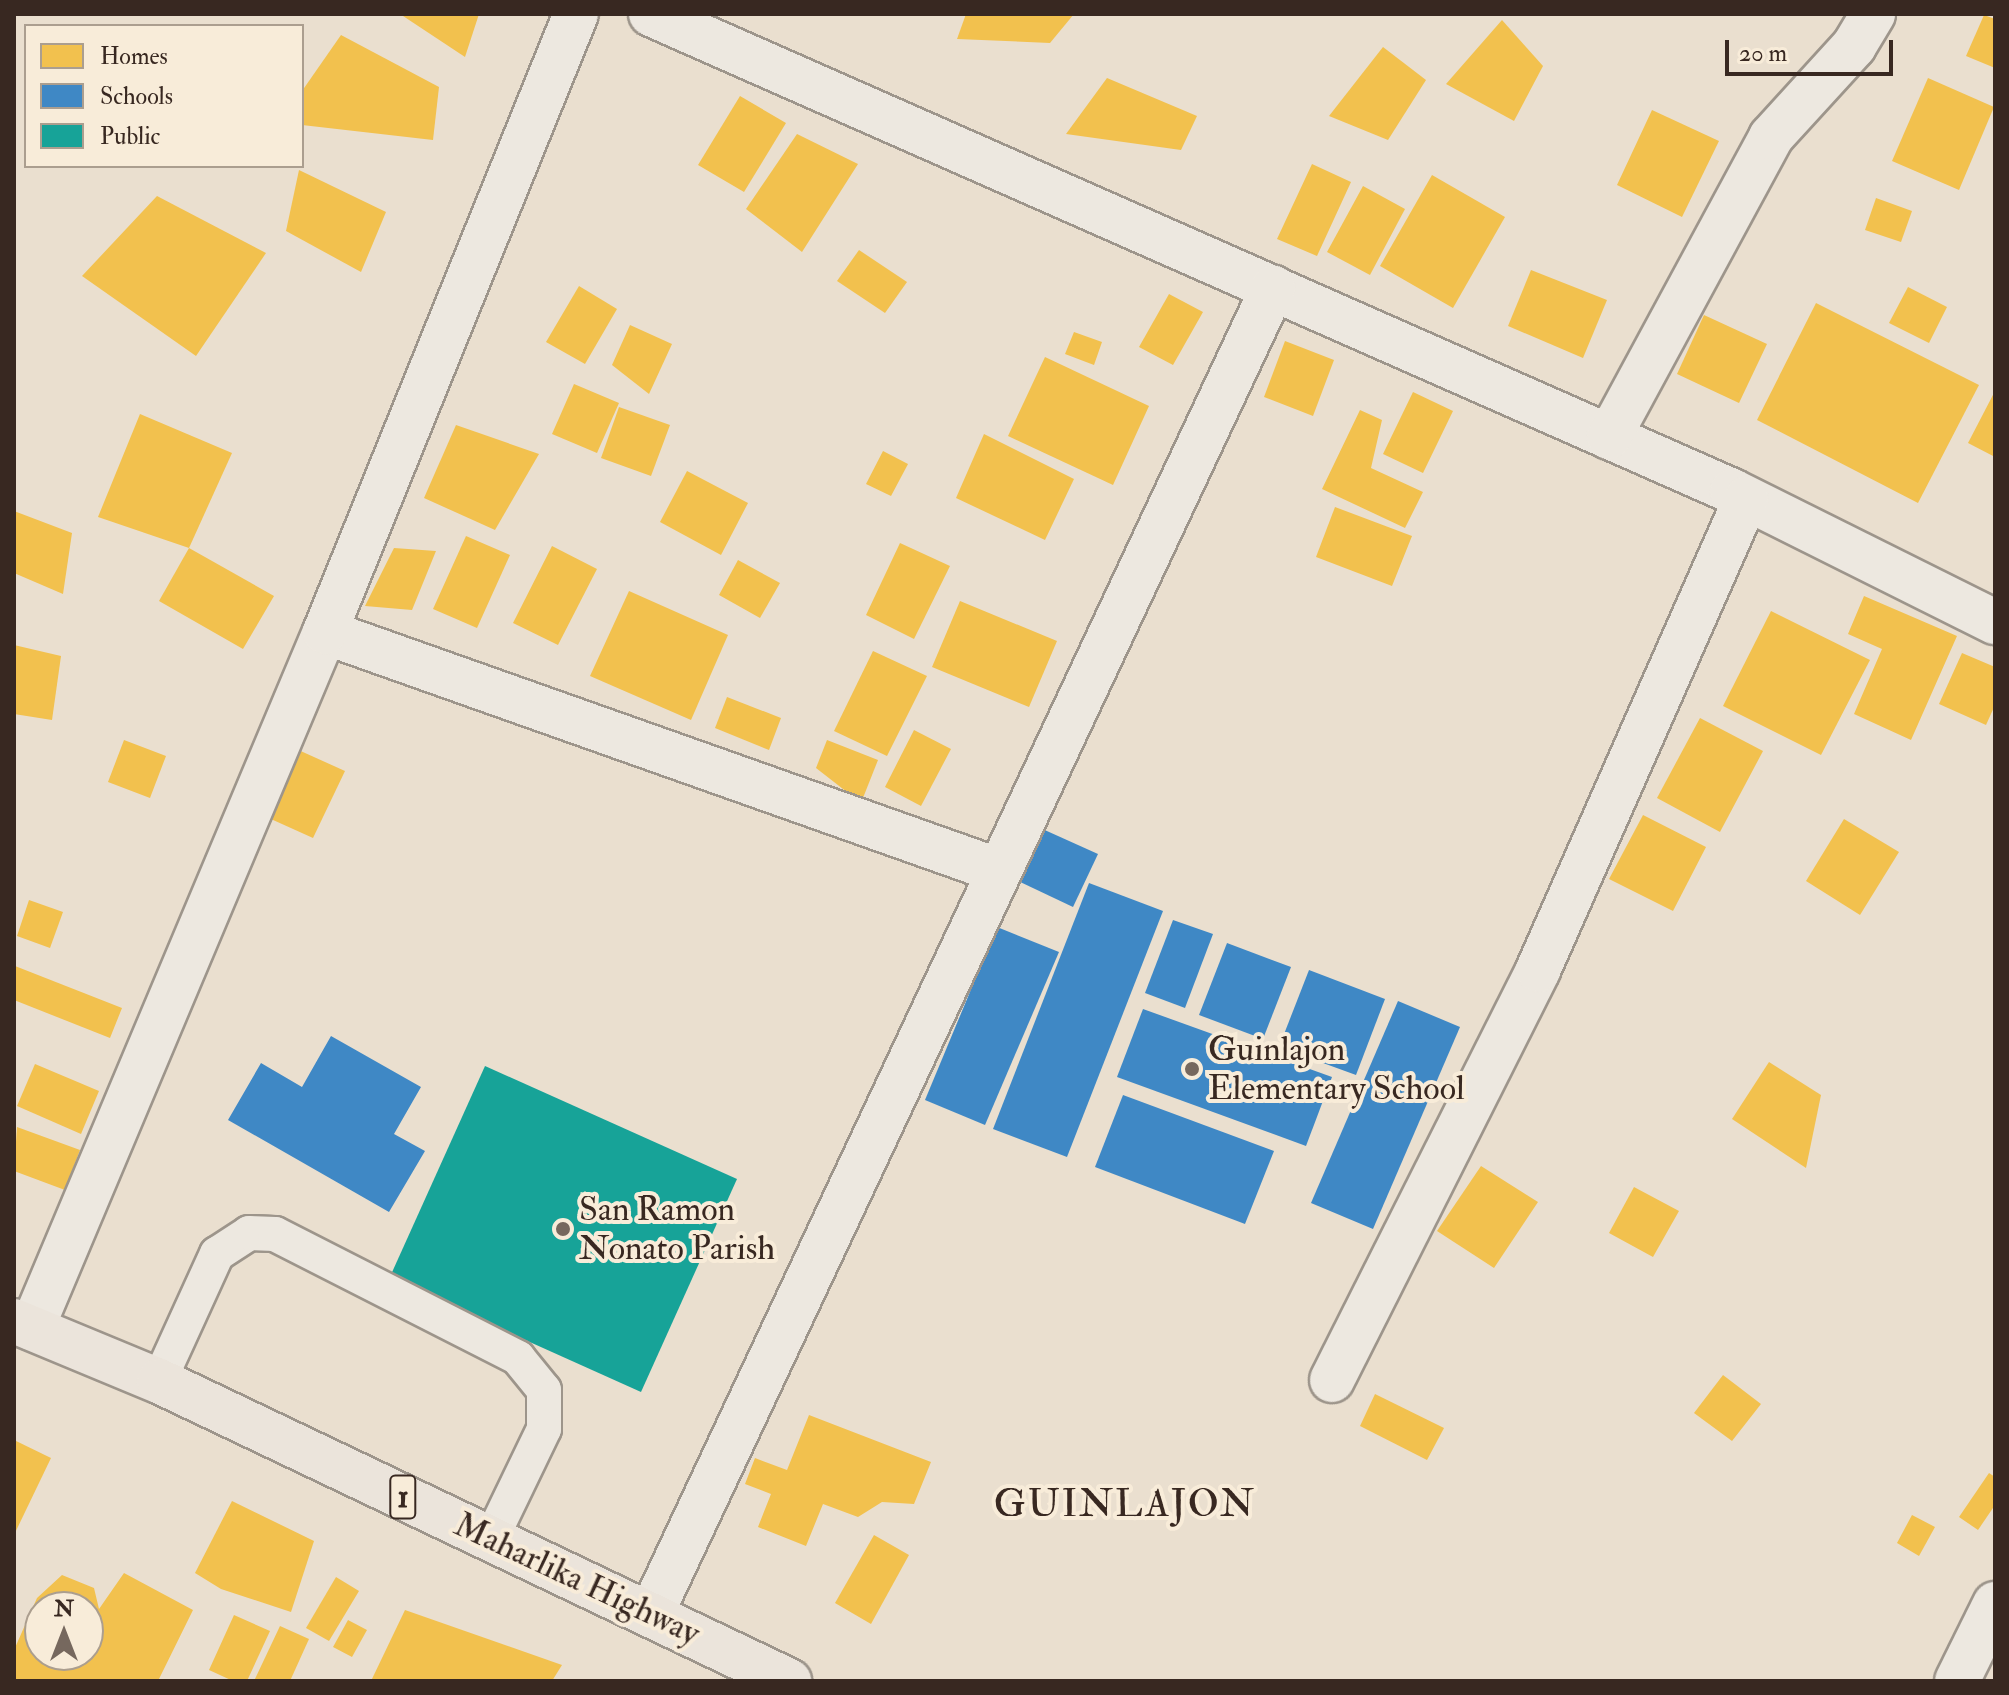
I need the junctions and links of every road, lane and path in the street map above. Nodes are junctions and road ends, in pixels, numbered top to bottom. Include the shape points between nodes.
1 (576, 14) edge
2 (651, 14) edge
3 (1873, 14) edge
4 (1273, 288) junction
5 (1609, 437) junction
6 (1746, 499) junction
7 (1995, 622) edge
8 (325, 632) junction
9 (997, 870) junction
10 (23, 1324) edge
11 (1332, 1380) dead end
12 (159, 1381) junction
13 (491, 1539) junction
14 (1995, 1604) edge
15 (651, 1614) junction
16 (789, 1681) edge
17 (1957, 1681) edge

1 - 8 street
2 - 4 street
3 - 5 street via 1854,46 1771,137
4 - 5 street
4 - 9 street
5 - 6 street
6 - 7 street
6 - 11 street via 1538,970
8 - 9 street
8 - 10 street
9 - 15 street
10 - 12 highway, Maharlika Highway / 1
12 - 13 highway, Maharlika Highway / 1
12 - 13 lane via 217,1254 249,1233 275,1234 518,1358 544,1390 544,1429
13 - 15 highway, Maharlika Highway / 1
14 - 17 street
15 - 16 highway, Maharlika Highway / 1

